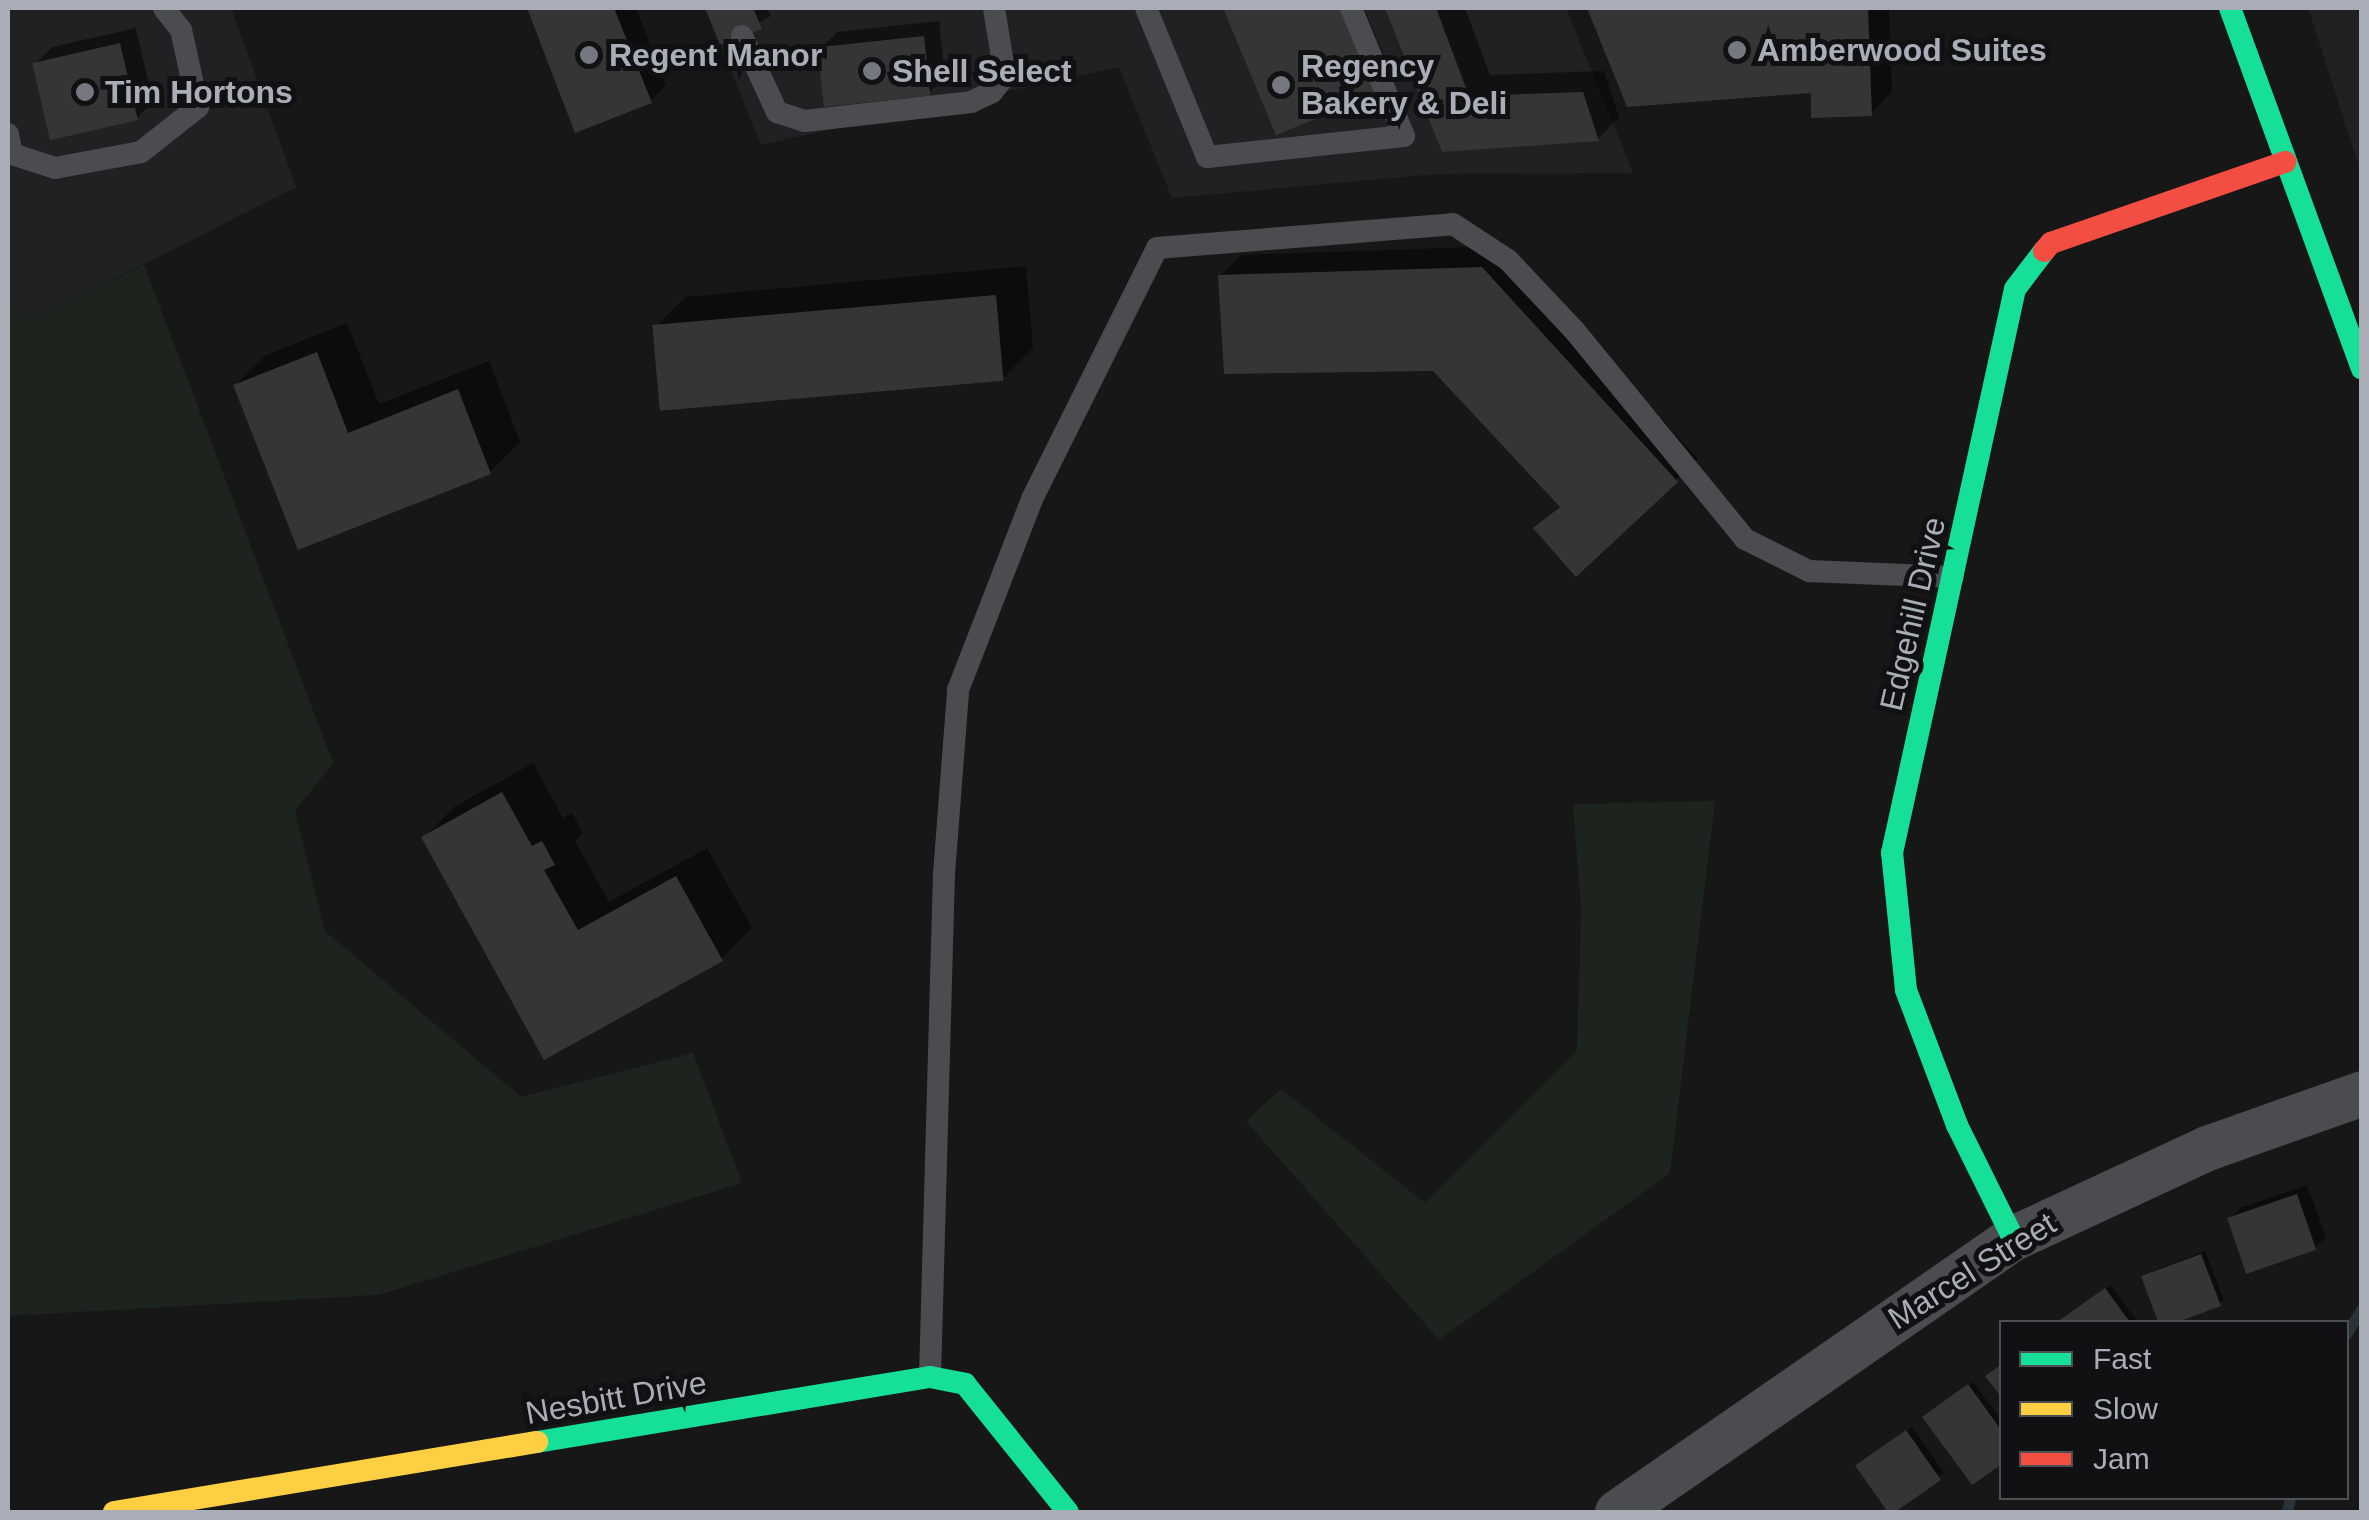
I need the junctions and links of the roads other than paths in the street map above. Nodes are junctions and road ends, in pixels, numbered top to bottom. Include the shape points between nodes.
1 (164, 8) edge
2 (994, 8) edge
3 (1146, 8) edge
4 (1352, 8) edge
5 (2230, 8) edge
6 (742, 36) dead end
7 (8, 134) edge
8 (2285, 162) junction
9 (2362, 369) edge
10 (1956, 577) junction
11 (2362, 1092) edge
12 (2013, 1238) junction
13 (930, 1377) junction
14 (114, 1512) edge
15 (1068, 1512) edge
16 (1617, 1512) edge

1 - 7 lane via 181,30 198,107 141,152 56,168 12,154
2 - 6 lane via 1005,76 992,92 971,102 805,122 777,112
3 - 4 lane via 1207,158 1404,136
5 - 8 street
8 - 9 street
8 - 10 street, Edgehill Drive via 2051,242 2014,289
10 - 12 street, Edgehill Drive via 1892,853 1906,990 1957,1125
10 - 13 lane via 1809,572 1745,539 1574,330 1508,260 1454,224 1156,248 1032,499 958,690 944,874
11 - 12 street, Marcel Street via 2207,1148
12 - 16 street, Marcel Street
13 - 14 street, Nesbitt Drive
13 - 15 street via 966,1384

